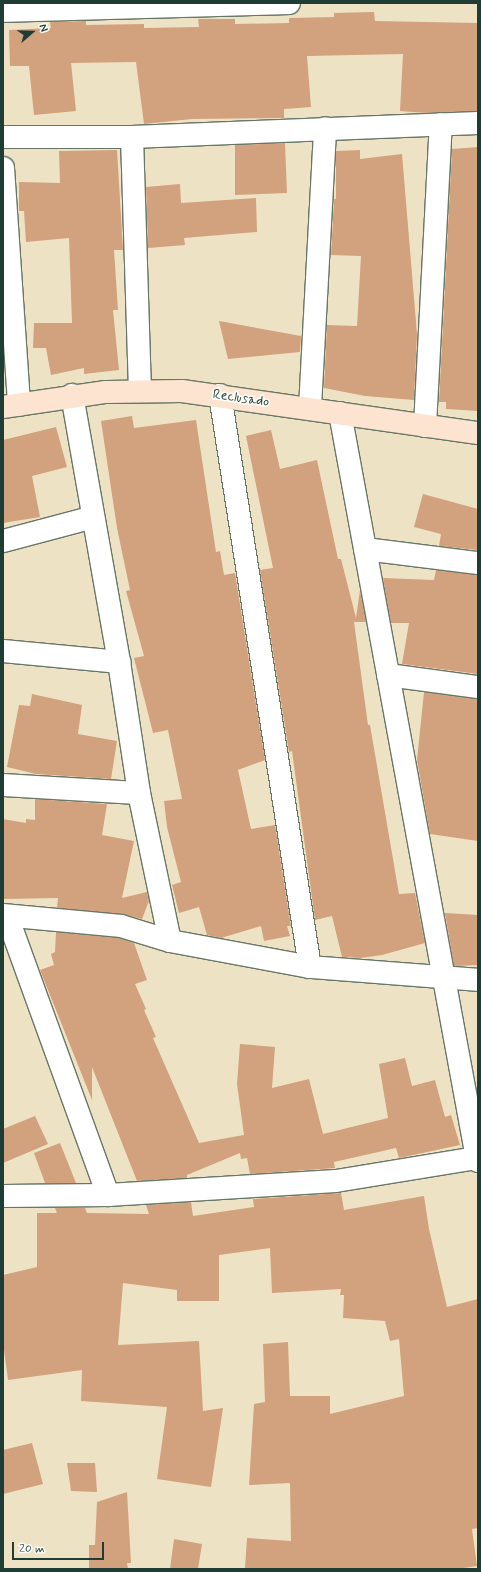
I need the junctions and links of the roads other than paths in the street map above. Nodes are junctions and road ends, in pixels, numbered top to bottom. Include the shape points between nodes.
1 (289, 3) edge
2 (50, 6) edge
3 (3, 11) edge
4 (478, 123) edge
5 (441, 124) junction
6 (325, 128) junction
7 (3, 137) edge
8 (132, 137) junction
9 (3, 168) edge
10 (140, 389) junction
11 (220, 395) junction
12 (72, 396) junction
13 (11, 406) edge
14 (310, 408) junction
15 (340, 413) junction
16 (425, 426) junction
17 (478, 433) edge
18 (93, 517) junction
19 (3, 541) edge
20 (365, 549) junction
21 (478, 563) edge
22 (3, 651) edge
23 (119, 662) junction
24 (388, 675) junction
25 (478, 687) edge
26 (3, 785) edge
27 (139, 793) junction
28 (5, 915) edge
29 (170, 941) junction
30 (310, 967) junction
31 (445, 978) junction
32 (478, 980) edge
33 (478, 1159) edge
34 (108, 1195) junction
35 (3, 1196) edge

1 - 2 street
2 - 3 street
4 - 5 street
5 - 6 street
5 - 16 street
6 - 8 street
6 - 14 street
7 - 8 street
8 - 10 street
9 - 13 street
10 - 11 street, Reclusado
10 - 12 street, Reclusado
11 - 14 street, Reclusado
11 - 30 street
12 - 13 street, Reclusado
12 - 18 street
14 - 15 street, Reclusado
15 - 16 street, Reclusado
15 - 20 street
16 - 17 street, Reclusado
18 - 19 street
18 - 23 street
20 - 21 street
20 - 24 street
22 - 23 street
23 - 27 street
24 - 25 street
24 - 31 street
26 - 27 street
27 - 29 street
28 - 29 street via 121,926
28 - 34 street
29 - 30 street
30 - 31 street
31 - 32 street
31 - 33 street
33 - 34 street via 336,1181
34 - 35 street

